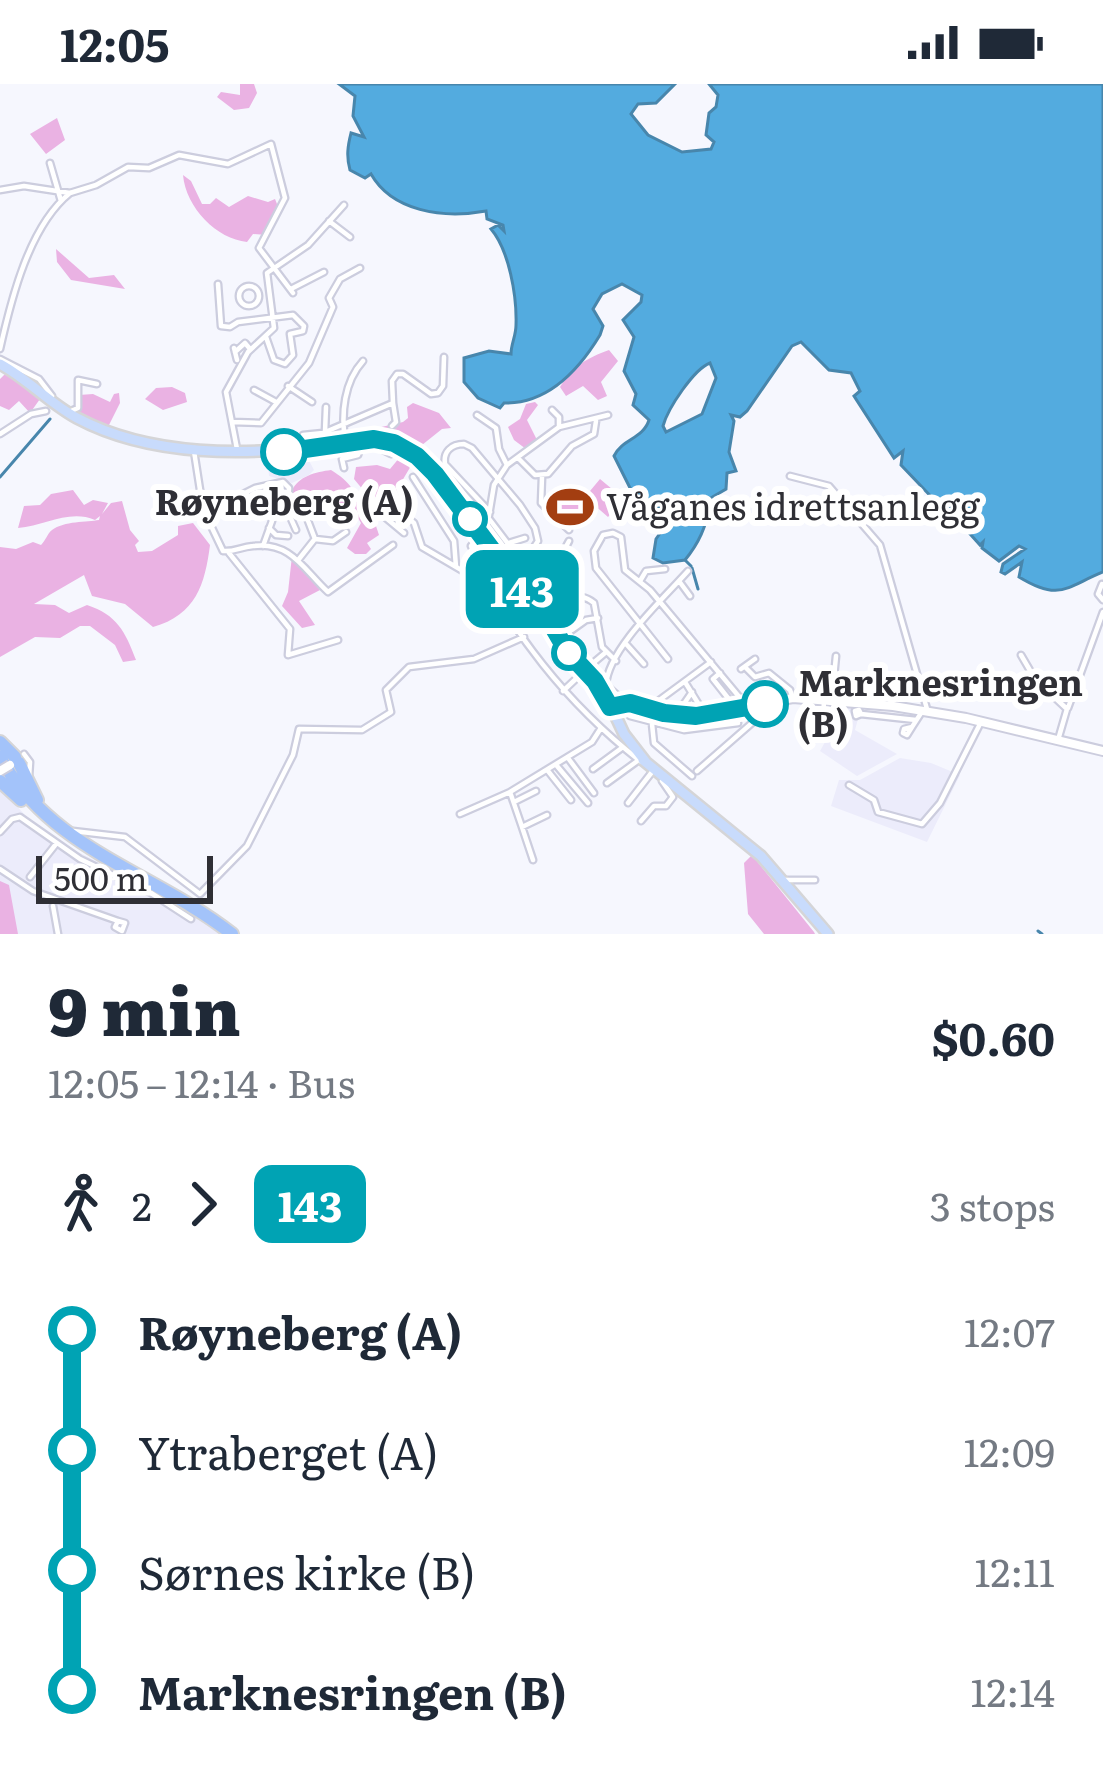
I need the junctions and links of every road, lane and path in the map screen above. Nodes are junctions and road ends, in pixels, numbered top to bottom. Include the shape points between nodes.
1 (50, 163) dead end
2 (0, 190) edge
3 (60, 191) junction
4 (70, 193) junction
5 (61, 201) junction
6 (344, 206) dead end
7 (329, 221) junction
8 (350, 237) dead end
9 (275, 266) junction
10 (359, 268) dead end
11 (324, 272) dead end
12 (218, 284) dead end
13 (268, 294) junction
14 (259, 298) dead end
15 (273, 317) junction
16 (266, 337) junction
17 (248, 344) junction
18 (0, 349) edge
19 (236, 353) dead end
20 (444, 357) dead end
21 (0, 361) edge
22 (363, 361) dead end
23 (97, 384) dead end
24 (288, 386) junction
25 (254, 390) dead end
26 (276, 402) junction
27 (312, 402) dead end
28 (393, 404) junction
29 (51, 406) junction
30 (326, 407) dead end
31 (552, 410) dead end
32 (608, 415) dead end
33 (477, 416) dead end
34 (595, 420) junction
35 (232, 422) junction
36 (343, 424) junction
37 (392, 426) dead end
38 (559, 427) junction
39 (325, 432) junction
40 (0, 434) edge
41 (303, 435) dead end
42 (341, 441) junction
43 (361, 444) junction
44 (196, 450) junction
45 (235, 450) junction
46 (391, 454) dead end
47 (518, 458) junction
48 (507, 465) junction
49 (344, 468) dead end
50 (790, 476) dead end
51 (542, 477) junction
52 (413, 478) dead end
53 (496, 478) junction
54 (205, 513) junction
55 (305, 513) dead end
56 (490, 516) junction
57 (296, 530) dead end
58 (569, 530) dead end
59 (346, 532) dead end
60 (404, 532) dead end
61 (481, 534) junction
62 (288, 536) dead end
63 (315, 538) junction
64 (525, 538) dead end
65 (569, 541) dead end
66 (509, 544) junction
67 (393, 545) dead end
68 (263, 546) junction
69 (229, 553) junction
70 (517, 556) junction
71 (299, 559) junction
72 (456, 567) junction
73 (480, 567) junction
74 (664, 569) dead end
75 (688, 571) dead end
76 (679, 580) junction
77 (640, 581) junction
78 (1102, 584) edge
79 (579, 595) junction
80 (690, 596) dead end
81 (1103, 600) edge
82 (658, 602) junction
83 (1103, 612) edge
84 (670, 614) junction
85 (598, 618) junction
86 (663, 619) dead end
87 (640, 623) junction
88 (565, 626) dead end
89 (524, 638) junction
90 (338, 640) dead end
91 (625, 644) junction
92 (605, 653) junction
93 (1021, 655) dead end
94 (836, 656) dead end
95 (668, 659) dead end
96 (755, 659) dead end
97 (616, 661) junction
98 (710, 662) junction
99 (644, 664) dead end
100 (585, 669) junction
101 (720, 673) junction
102 (862, 676) dead end
103 (684, 681) junction
104 (563, 691) junction
105 (692, 692) junction
106 (792, 694) junction
107 (728, 698) dead end
108 (869, 699) junction
109 (742, 700) dead end
110 (828, 700) junction
111 (658, 701) dead end
112 (759, 701) dead end
113 (617, 705) junction
114 (681, 708) dead end
115 (701, 708) dead end
116 (768, 709) dead end
117 (1067, 709) junction
118 (735, 710) junction
119 (861, 714) dead end
120 (919, 715) junction
121 (630, 716) dead end
122 (982, 722) junction
123 (738, 723) junction
124 (652, 724) junction
125 (804, 725) dead end
126 (612, 726) junction
127 (740, 731) junction
128 (1058, 740) junction
129 (0, 742) edge
130 (623, 747) junction
131 (1103, 752) edge
132 (568, 758) junction
133 (641, 761) junction
134 (10, 762) edge
135 (557, 766) junction
136 (592, 770) dead end
137 (548, 771) junction
138 (652, 772) junction
139 (0, 781) edge
140 (607, 783) dead end
141 (849, 785) dead end
142 (536, 791) dead end
143 (510, 792) junction
144 (594, 793) dead end
145 (571, 800) dead end
146 (514, 802) junction
147 (588, 803) dead end
148 (628, 803) dead end
149 (460, 814) dead end
150 (547, 815) dead end
151 (641, 821) dead end
152 (50, 825) junction
153 (522, 827) junction
154 (0, 832) edge
155 (57, 844) junction
156 (533, 860) dead end
157 (0, 870) edge
158 (31, 873) dead end
159 (784, 880) junction
160 (815, 880) dead end
161 (53, 906) dead end
162 (191, 919) dead end
163 (58, 934) edge
164 (132, 934) edge
165 (230, 934) edge
166 (828, 934) edge

1 - 3 street
2 - 3 street
3 - 4 street
3 - 5 street
4 - 5 street
4 - 9 street via 179,154 228,164 271,144 285,198 259,248
5 - 18 street via 16,278
6 - 7 street
7 - 8 street
7 - 9 street
9 - 11 street via 292,291
9 - 13 street via 267,273
10 - 24 street via 337,282 322,342
12 - 15 street via 221,326
13 - 14 street
13 - 15 street
15 - 16 street
15 - 16 street via 299,318 304,330 286,335 293,355 282,364
16 - 17 street
17 - 19 street
17 - 35 street via 226,388
20 - 28 street via 438,393 397,374
21 - 23 street via 39,379 74,412 78,380
21 - 29 main road
22 - 36 street
24 - 26 street
24 - 27 street
25 - 26 street
26 - 35 street via 261,423
28 - 36 street
28 - 37 street
29 - 40 street
29 - 44 main road via 93,426
30 - 39 street
31 - 38 street
32 - 34 street
33 - 48 street via 496,428
34 - 38 street
34 - 51 street via 595,434
35 - 45 street
36 - 39 street
36 - 42 street
38 - 47 street
39 - 41 street
42 - 43 street via 338,451
42 - 45 main road
42 - 61 main road via 374,439 421,459
43 - 46 street
43 - 49 street via 358,455 342,459
44 - 45 main road
44 - 54 street
47 - 48 street
47 - 51 street
48 - 53 street
50 - 120 street via 829,486 880,545
51 - 58 street via 542,502
52 - 72 street via 454,542
53 - 56 street
53 - 56 street via 468,445 446,453 446,464
53 - 70 street via 537,533 535,547
54 - 57 street via 283,482
54 - 69 street
55 - 63 street
56 - 61 street
56 - 66 street
59 - 63 street via 333,541
60 - 72 street via 386,518 388,510 412,520 422,547
61 - 73 street via 471,544
61 - 100 main road
62 - 68 street via 270,525
63 - 71 street
64 - 66 street
65 - 79 street via 556,565
66 - 70 street
67 - 71 street via 329,592
68 - 69 street
68 - 71 street
69 - 90 street via 290,629 288,655
70 - 79 street via 549,596
72 - 73 street
73 - 89 street
74 - 77 street via 646,571
75 - 76 street
76 - 80 street
76 - 82 street
77 - 82 street
77 - 87 street via 626,570 621,537 603,535 596,568
78 - 81 street
79 - 85 street via 594,603
82 - 84 street
82 - 87 street
83 - 117 street
84 - 86 street
84 - 98 street
85 - 88 street
85 - 92 street
87 - 91 street
87 - 95 street
89 - 104 street
89 - 134 street via 474,659 409,667 386,690 392,712 364,729 299,729 247,846 200,894 125,837 66,827 29,777 30,760
91 - 97 street
91 - 99 street
92 - 97 street
92 - 100 street
93 - 117 street
94 - 110 street
96 - 106 street via 743,668 756,677 769,673
97 - 113 street via 605,682
98 - 101 street
98 - 103 street
100 - 104 street
100 - 113 main road
101 - 107 street via 713,680
101 - 109 street
102 - 108 street via 860,693
103 - 105 street
103 - 111 street
104 - 126 street
105 - 114 street
105 - 115 street
106 - 110 main road
106 - 112 street
106 - 118 main road
108 - 110 main road
108 - 120 main road
110 - 125 street via 815,736
113 - 118 main road via 680,716
113 - 126 main road
116 - 127 street
117 - 128 street
118 - 123 street
119 - 120 street
120 - 122 main road
121 - 124 street
122 - 128 main road
122 - 141 street via 922,824 878,812 874,800
123 - 124 street via 694,730
123 - 127 street
124 - 127 street via 654,743 694,774
126 - 130 street
126 - 132 street
126 - 133 main road
128 - 131 main road
129 - 134 highway
130 - 133 street
130 - 136 street
132 - 135 street
132 - 144 street
133 - 138 street
133 - 140 street
133 - 159 main road
134 - 152 highway via 25,799
134 - 165 highway via 74,840
135 - 137 street
135 - 147 street
137 - 143 street
137 - 145 street
138 - 148 street
138 - 151 street via 673,797
139 - 152 highway
142 - 146 street
143 - 146 street
143 - 149 street
146 - 153 street
150 - 153 street
152 - 165 highway
153 - 156 street
154 - 155 street via 20,817
155 - 158 street
155 - 162 street
157 - 164 street
159 - 160 street
159 - 166 main road
161 - 163 street

